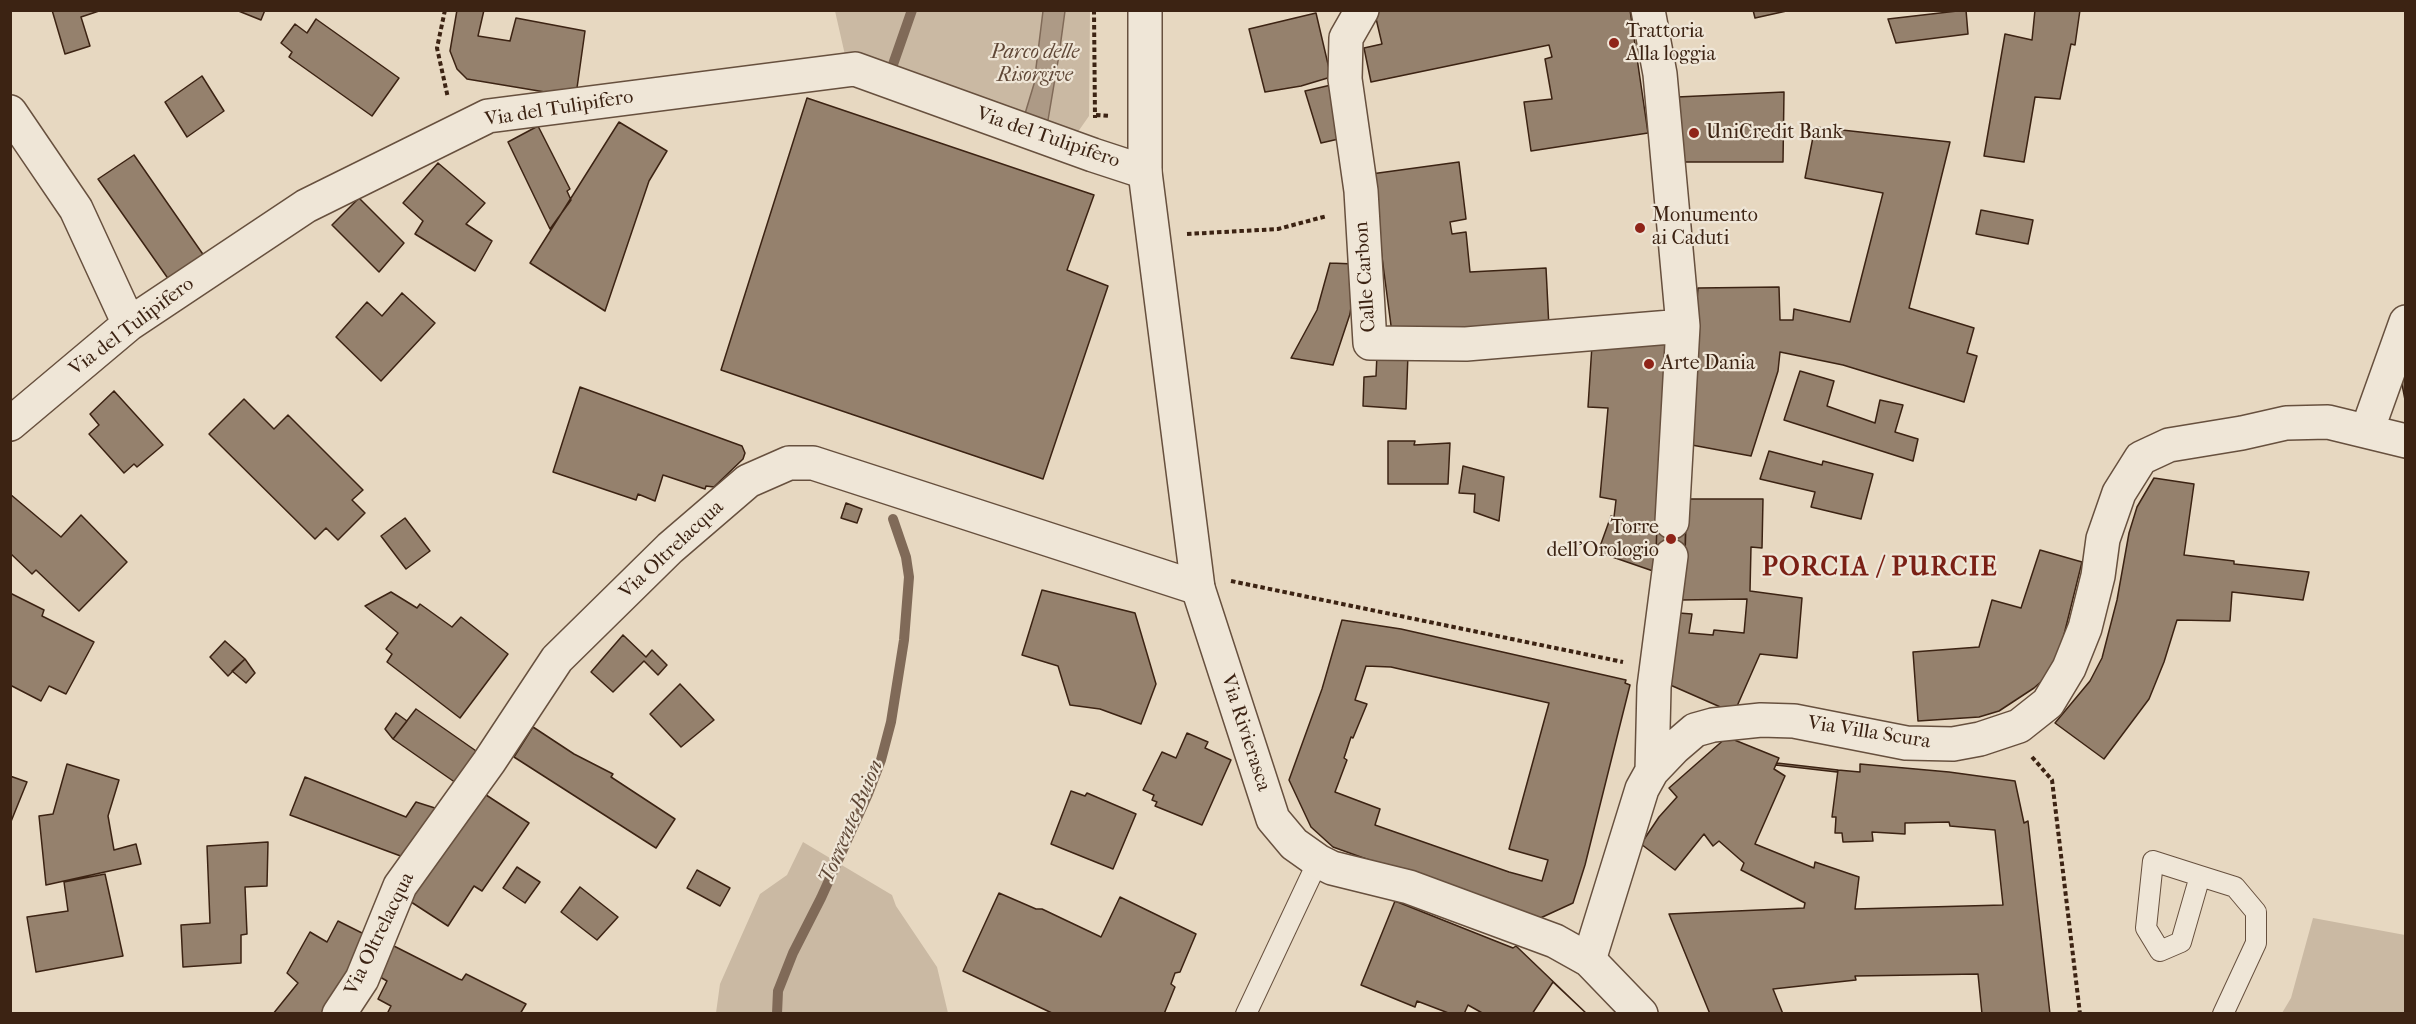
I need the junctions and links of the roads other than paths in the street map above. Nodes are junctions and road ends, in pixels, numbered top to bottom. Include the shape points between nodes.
1 (1145, 10) edge
2 (1362, 10) edge
3 (1648, 10) edge
4 (10, 112) edge
5 (1145, 172) junction
6 (2406, 322) edge
7 (129, 324) junction
8 (1683, 326) junction
9 (10, 424) edge
10 (2367, 431) junction
11 (2406, 441) edge
12 (1672, 522) dead end
13 (1671, 555) dead end
14 (1197, 581) junction
15 (1652, 771) junction
16 (1318, 861) junction
17 (2200, 876) dead end
18 (1589, 960) junction
19 (339, 1014) edge
20 (1246, 1014) edge
21 (1641, 1014) edge
22 (2223, 1014) edge

1 - 5 street, Via Rivierasca
2 - 8 street, Calle Carbon via 1346,38 1345,79 1361,191 1370,343 1466,344
3 - 8 street via 1660,74
4 - 7 street via 76,209
5 - 7 street, Via del Tulipifero via 855,69 488,116 306,206
5 - 14 street, Via Rivierasca
6 - 10 street
7 - 9 street, Via del Tulipifero
8 - 12 street
10 - 11 street, Via Villa Scura
10 - 15 street, Via Villa Scura via 2328,422 2286,423 2169,445 2141,458 2119,493 2103,539 2085,628 2069,668 2048,703 2019,726 1953,744 1906,743 1794,722 1761,720 1713,725 1695,730
13 - 15 street via 1654,687
14 - 16 street, Via Rivierasca via 1273,819 1294,844
14 - 19 street, Via Oltrelacqua via 813,463 789,463 748,481 670,548 556,659 489,762 400,886 362,979
15 - 18 street, Via Villa Scura via 1632,817
16 - 18 street, Via Rivierasca via 1409,887 1555,941
16 - 20 lane
17 - 22 lane via 2235,887 2256,912 2256,943
18 - 21 street, Via Rivierasca

